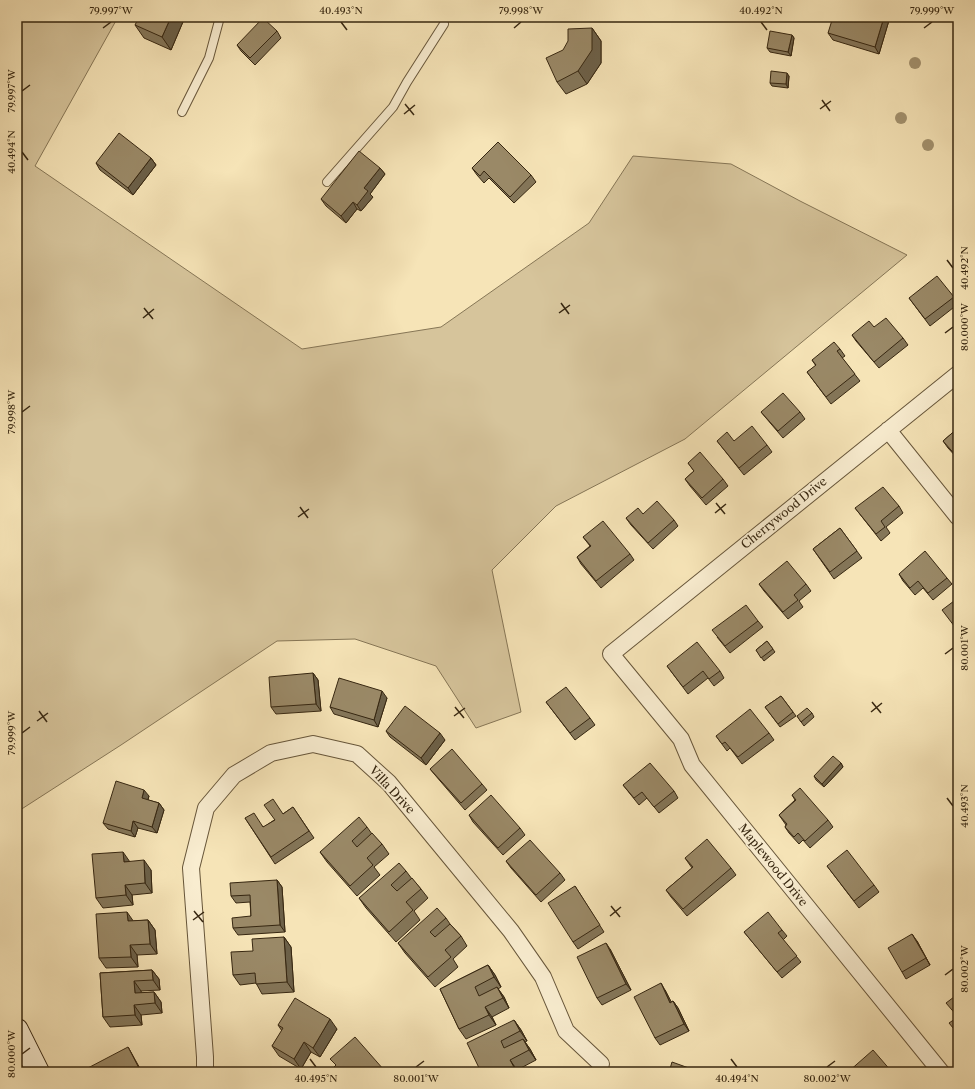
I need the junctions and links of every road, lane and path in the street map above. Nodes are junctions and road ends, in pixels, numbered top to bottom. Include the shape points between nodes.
1 (220, 17) edge
2 (444, 24) dead end
3 (182, 112) dead end
4 (327, 182) dead end
5 (958, 374) edge
6 (888, 430) junction
7 (958, 517) edge
8 (611, 654) joint
9 (17, 1030) edge
10 (602, 1064) dead end
11 (38, 1072) edge
12 (205, 1072) edge
13 (941, 1072) edge

1 - 3 lane via 209,58
2 - 4 lane via 393,107
5 - 6 street, Cherrywood Drive
6 - 7 street
6 - 8 street, Cherrywood Drive
8 - 13 street, Maplewood Drive via 681,739 692,765
9 - 11 street
10 - 12 street, Villa Drive via 566,1031 543,977 511,931 389,783 357,754 313,744 271,753 234,775 206,808 191,868 206,1057

